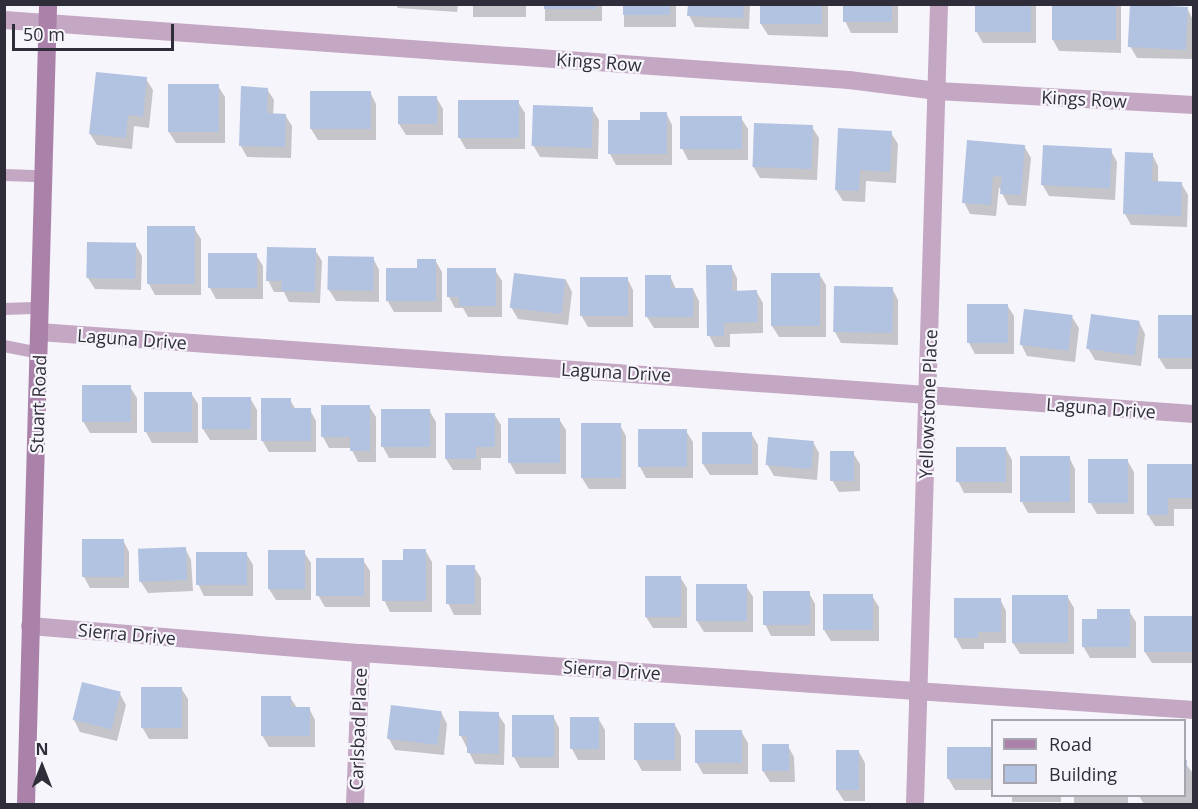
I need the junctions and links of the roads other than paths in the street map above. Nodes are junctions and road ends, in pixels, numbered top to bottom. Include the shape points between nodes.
1 (939, 4) edge
2 (48, 13) edge
3 (4, 20) edge
4 (937, 91) junction
5 (1194, 105) edge
6 (4, 175) edge
7 (41, 176) junction
8 (40, 308) junction
9 (4, 309) edge
10 (39, 332) junction
11 (4, 346) edge
12 (40, 353) junction
13 (928, 398) junction
14 (1194, 414) edge
15 (30, 626) junction
16 (361, 653) junction
17 (918, 693) junction
18 (1194, 710) edge
19 (26, 804) edge
20 (355, 804) edge
21 (915, 804) edge

1 - 4 street, Yellowstone Place
2 - 3 street, Kings Row
2 - 4 street, Kings Row via 849,80
2 - 7 street, Stuart Road
4 - 5 street, Kings Row
4 - 13 street, Yellowstone Place
6 - 7 lane
7 - 8 street, Stuart Road
8 - 9 lane
8 - 10 street, Stuart Road
10 - 12 street, Stuart Road
10 - 13 street, Laguna Drive via 679,376
11 - 12 lane
12 - 15 street, Stuart Road
13 - 14 street, Laguna Drive
13 - 17 street, Yellowstone Place
15 - 16 street, Sierra Drive
15 - 19 street, Stuart Road
16 - 17 street, Sierra Drive
16 - 20 street, Carlsbad Place
17 - 18 street, Sierra Drive
17 - 21 street, Yellowstone Place

